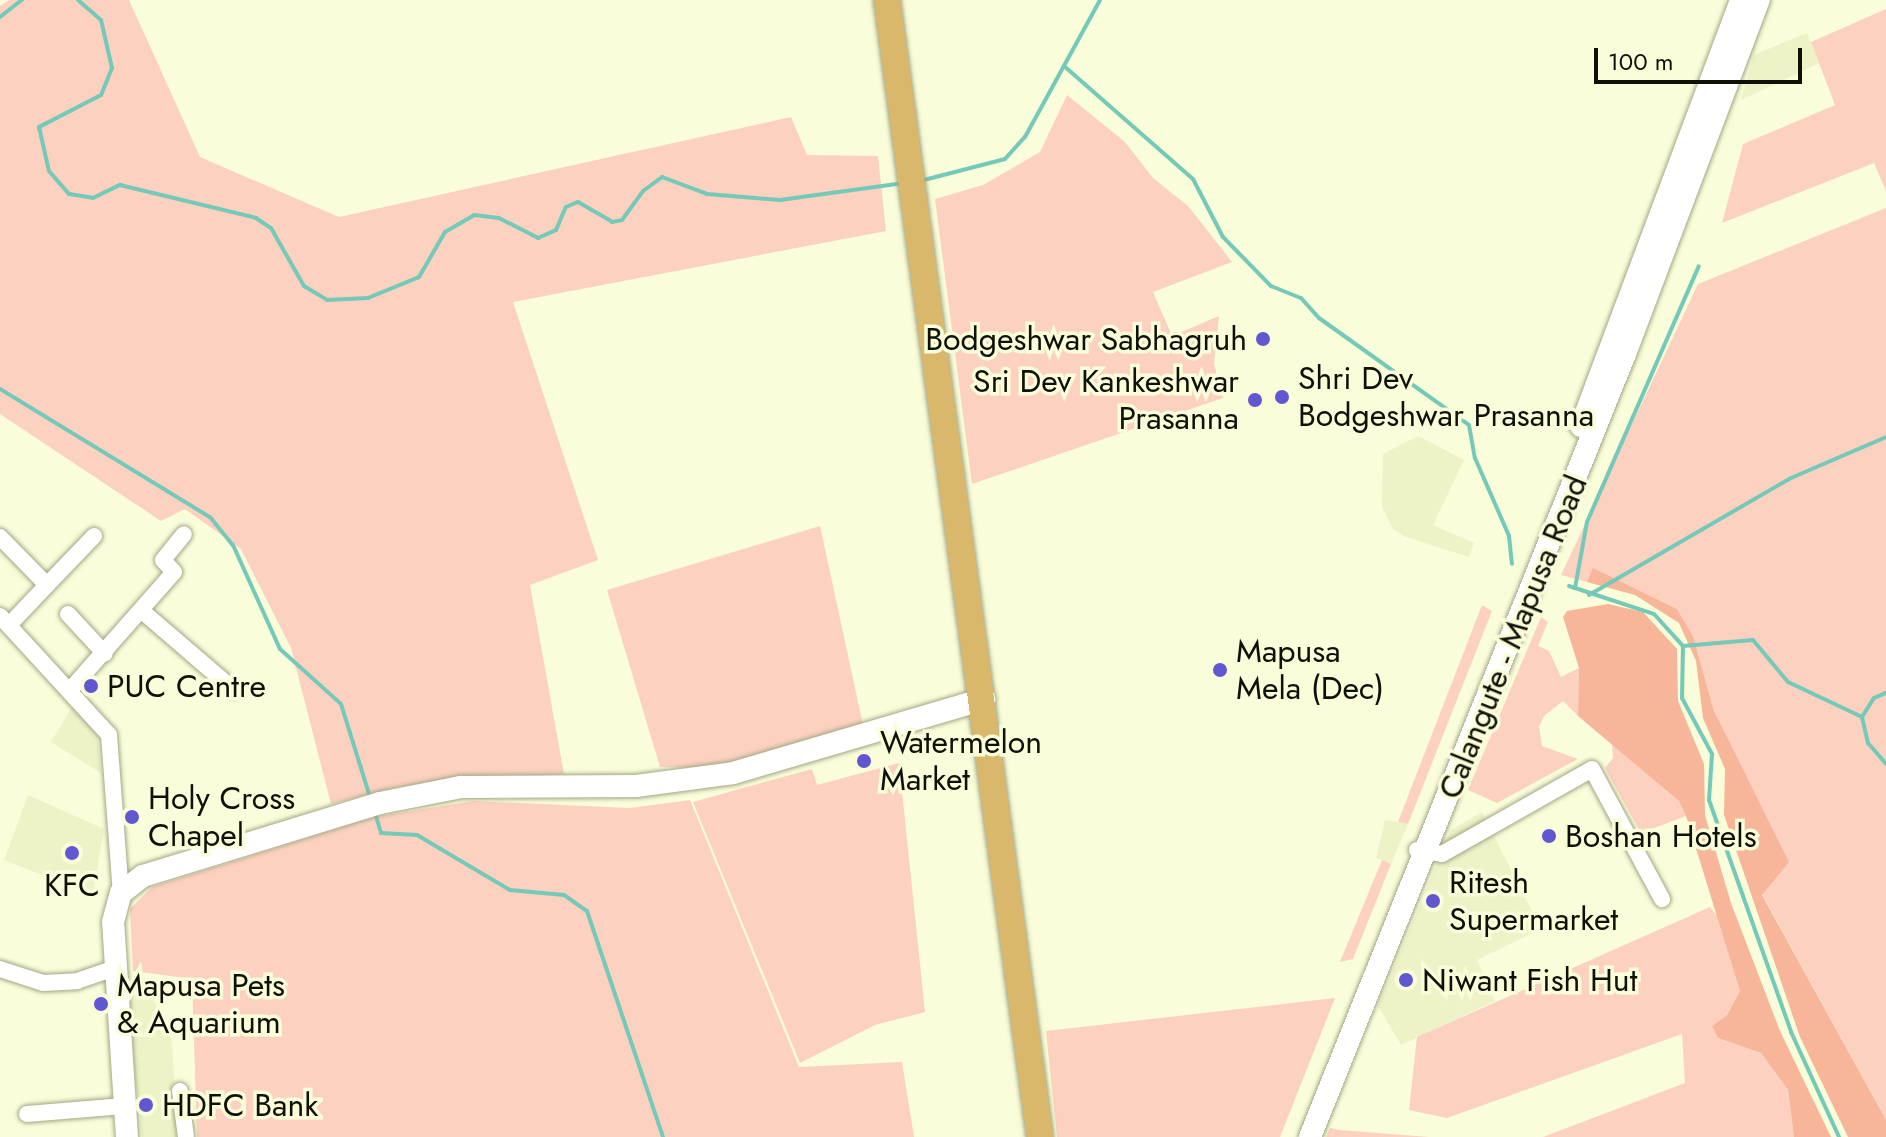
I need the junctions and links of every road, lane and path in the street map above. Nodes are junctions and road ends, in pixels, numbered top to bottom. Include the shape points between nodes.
1 (887, 0) edge
2 (1741, 0) edge
3 (1759, 0) edge
4 (184, 534) dead end
5 (94, 536) dead end
6 (0, 537) edge
7 (47, 585) junction
8 (142, 611) junction
9 (68, 614) dead end
10 (5, 620) edge
11 (105, 654) junction
12 (70, 690) junction
13 (234, 690) dead end
14 (976, 700) junction
15 (1421, 852) junction
16 (121, 893) junction
17 (1662, 899) dead end
18 (115, 968) junction
19 (0, 969) edge
20 (180, 1091) dead end
21 (124, 1106) junction
22 (27, 1114) dead end
23 (127, 1137) edge
24 (186, 1137) edge
25 (1024, 1137) edge
26 (1040, 1137) edge
27 (1299, 1137) edge
28 (1310, 1137) edge

1 - 14 main road
2 - 15 main road, Calangute - Mapusa Road
3 - 15 main road, Calangute - Mapusa Road
4 - 8 street via 163,560 174,572
5 - 7 street
6 - 7 street
7 - 10 street
8 - 11 street
8 - 13 street
9 - 11 street
10 - 12 street
11 - 12 street
12 - 16 street via 109,735
14 - 16 main road via 733,773 636,786 461,787 374,805 143,876
14 - 25 main road
14 - 26 main road
15 - 17 street via 1442,854 1592,769
15 - 27 main road, Calangute - Mapusa Road
15 - 28 main road, Calangute - Mapusa Road
16 - 18 main road via 113,922
18 - 19 street via 77,981 43,983
18 - 21 main road
20 - 24 street
21 - 22 street
21 - 23 main road

